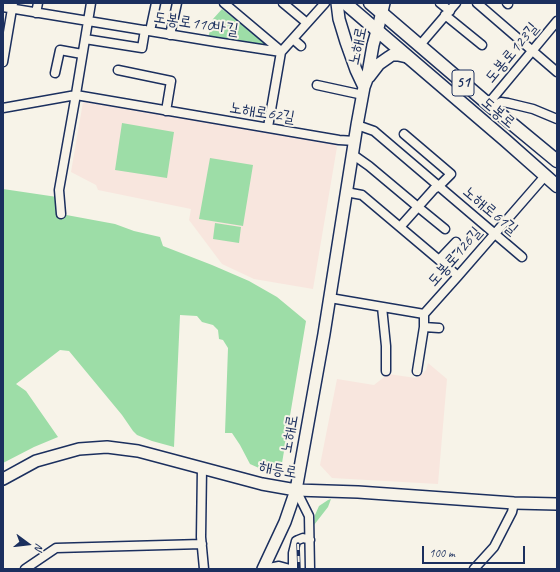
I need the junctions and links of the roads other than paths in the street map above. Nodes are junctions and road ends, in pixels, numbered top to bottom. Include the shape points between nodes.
1 (38, 3) edge
2 (91, 3) edge
3 (156, 3) edge
4 (177, 3) edge
5 (224, 3) edge
6 (283, 3) edge
7 (325, 3) edge
8 (337, 3) edge
9 (345, 3) edge
10 (370, 3) edge
11 (440, 3) edge
12 (456, 3) edge
13 (477, 3) edge
14 (13, 6) edge
15 (3, 7) edge
16 (383, 7) edge
17 (36, 12) junction
18 (448, 13) junction
19 (88, 21) junction
20 (557, 21) edge
21 (307, 23) junction
22 (148, 31) junction
23 (378, 31) junction
24 (170, 34) junction
25 (85, 39) junction
26 (293, 39) junction
27 (482, 44) dead end
28 (420, 45) junction
29 (301, 46) dead end
30 (532, 51) junction
31 (281, 52) junction
32 (82, 54) junction
33 (407, 57) junction
34 (3, 62) edge
35 (118, 70) dead end
36 (557, 72) edge
37 (56, 73) dead end
38 (317, 85) dead end
39 (365, 87) junction
40 (76, 95) junction
41 (490, 105) junction
42 (3, 108) edge
43 (166, 111) junction
44 (557, 119) edge
45 (357, 125) junction
46 (268, 127) junction
47 (404, 134) dead end
48 (355, 141) junction
49 (352, 154) junction
50 (557, 161) edge
51 (545, 176) junction
52 (439, 186) junction
53 (557, 186) edge
54 (346, 192) junction
55 (418, 207) junction
56 (61, 214) dead end
57 (400, 227) junction
58 (445, 229) dead end
59 (495, 233) junction
60 (456, 242) dead end
61 (522, 257) dead end
62 (439, 260) junction
63 (458, 276) junction
64 (330, 298) junction
65 (382, 307) junction
66 (424, 314) junction
67 (424, 327) junction
68 (439, 328) dead end
69 (386, 371) dead end
70 (417, 371) dead end
71 (202, 468) junction
72 (3, 479) edge
73 (296, 490) junction
74 (514, 503) junction
75 (557, 504) edge
76 (310, 540) junction
77 (202, 544) junction
78 (25, 569) edge
79 (204, 569) edge
80 (263, 569) edge
81 (290, 569) edge
82 (293, 569) edge
83 (310, 569) edge
84 (474, 569) edge

1 - 17 street
2 - 19 street
3 - 22 street
4 - 24 street
5 - 31 street
6 - 21 street
7 - 21 street
8 - 39 main road via 346,42
9 - 23 main road, 도봉로 / 51
10 - 16 main road, 도봉로 / 51
11 - 18 street
12 - 18 street
13 - 30 street
14 - 15 street, 도봉로110바길
14 - 17 street, 도봉로110바길
14 - 34 street
16 - 23 main road, 노해로
16 - 28 main road, 도봉로 / 51
17 - 19 street, 도봉로110바길
18 - 27 street
18 - 28 street
19 - 22 street, 도봉로110바길
19 - 25 street
20 - 30 street, 도봉로123길
21 - 26 street
22 - 24 street, 도봉로110바길
22 - 25 street via 142,48
23 - 33 main road, 도봉로 / 51
23 - 39 main road, 노해로
24 - 31 street, 도봉로110바길
25 - 32 street
26 - 29 street
26 - 31 street
28 - 41 main road, 도봉로 / 51
30 - 36 street
30 - 41 street, 도봉로123길
31 - 46 street
32 - 37 street via 60,50
32 - 40 street
33 - 39 main road via 389,56 379,64
33 - 51 main road, 도봉로 / 51
35 - 43 street via 171,81
38 - 39 street
39 - 45 main road, 노해로
40 - 42 street, 노해로62길
40 - 43 street, 노해로62길
40 - 56 street via 60,190
41 - 44 street via 508,102
41 - 50 main road, 도봉로 / 51
43 - 46 street, 노해로62길
45 - 48 main road, 노해로
45 - 52 street, 노해로61길 via 374,131
46 - 48 street, 노해로62길
47 - 52 street, 노해로61길 via 451,174
48 - 49 main road, 노해로
49 - 54 main road, 노해로
49 - 55 street
51 - 53 main road, 도봉로 / 51
51 - 59 street, 도봉로126길
52 - 55 street, 노해로61길
52 - 59 street, 노해로61길
54 - 57 street via 362,195
54 - 64 main road, 노해로
55 - 57 street, 노해로61길
55 - 58 street
57 - 62 street
59 - 61 street, 노해로61길
59 - 63 street, 도봉로126길
60 - 62 street
62 - 63 street
63 - 66 street, 도봉로126길
64 - 65 street
64 - 73 main road, 노해로
65 - 66 street
65 - 69 street
66 - 67 street
67 - 68 street
67 - 70 street
71 - 72 main road, 해등로 via 138,451 107,447 80,448 36,461
71 - 73 main road, 해등로
71 - 77 street
73 - 74 main road, 해등로
73 - 76 street via 309,516
73 - 80 main road, 노해로 via 286,522
74 - 75 main road, 해등로
74 - 84 street via 494,547
76 - 82 street via 304,538 296,541
76 - 83 street
77 - 78 street via 56,548
77 - 79 street
80 - 81 street via 279,566

